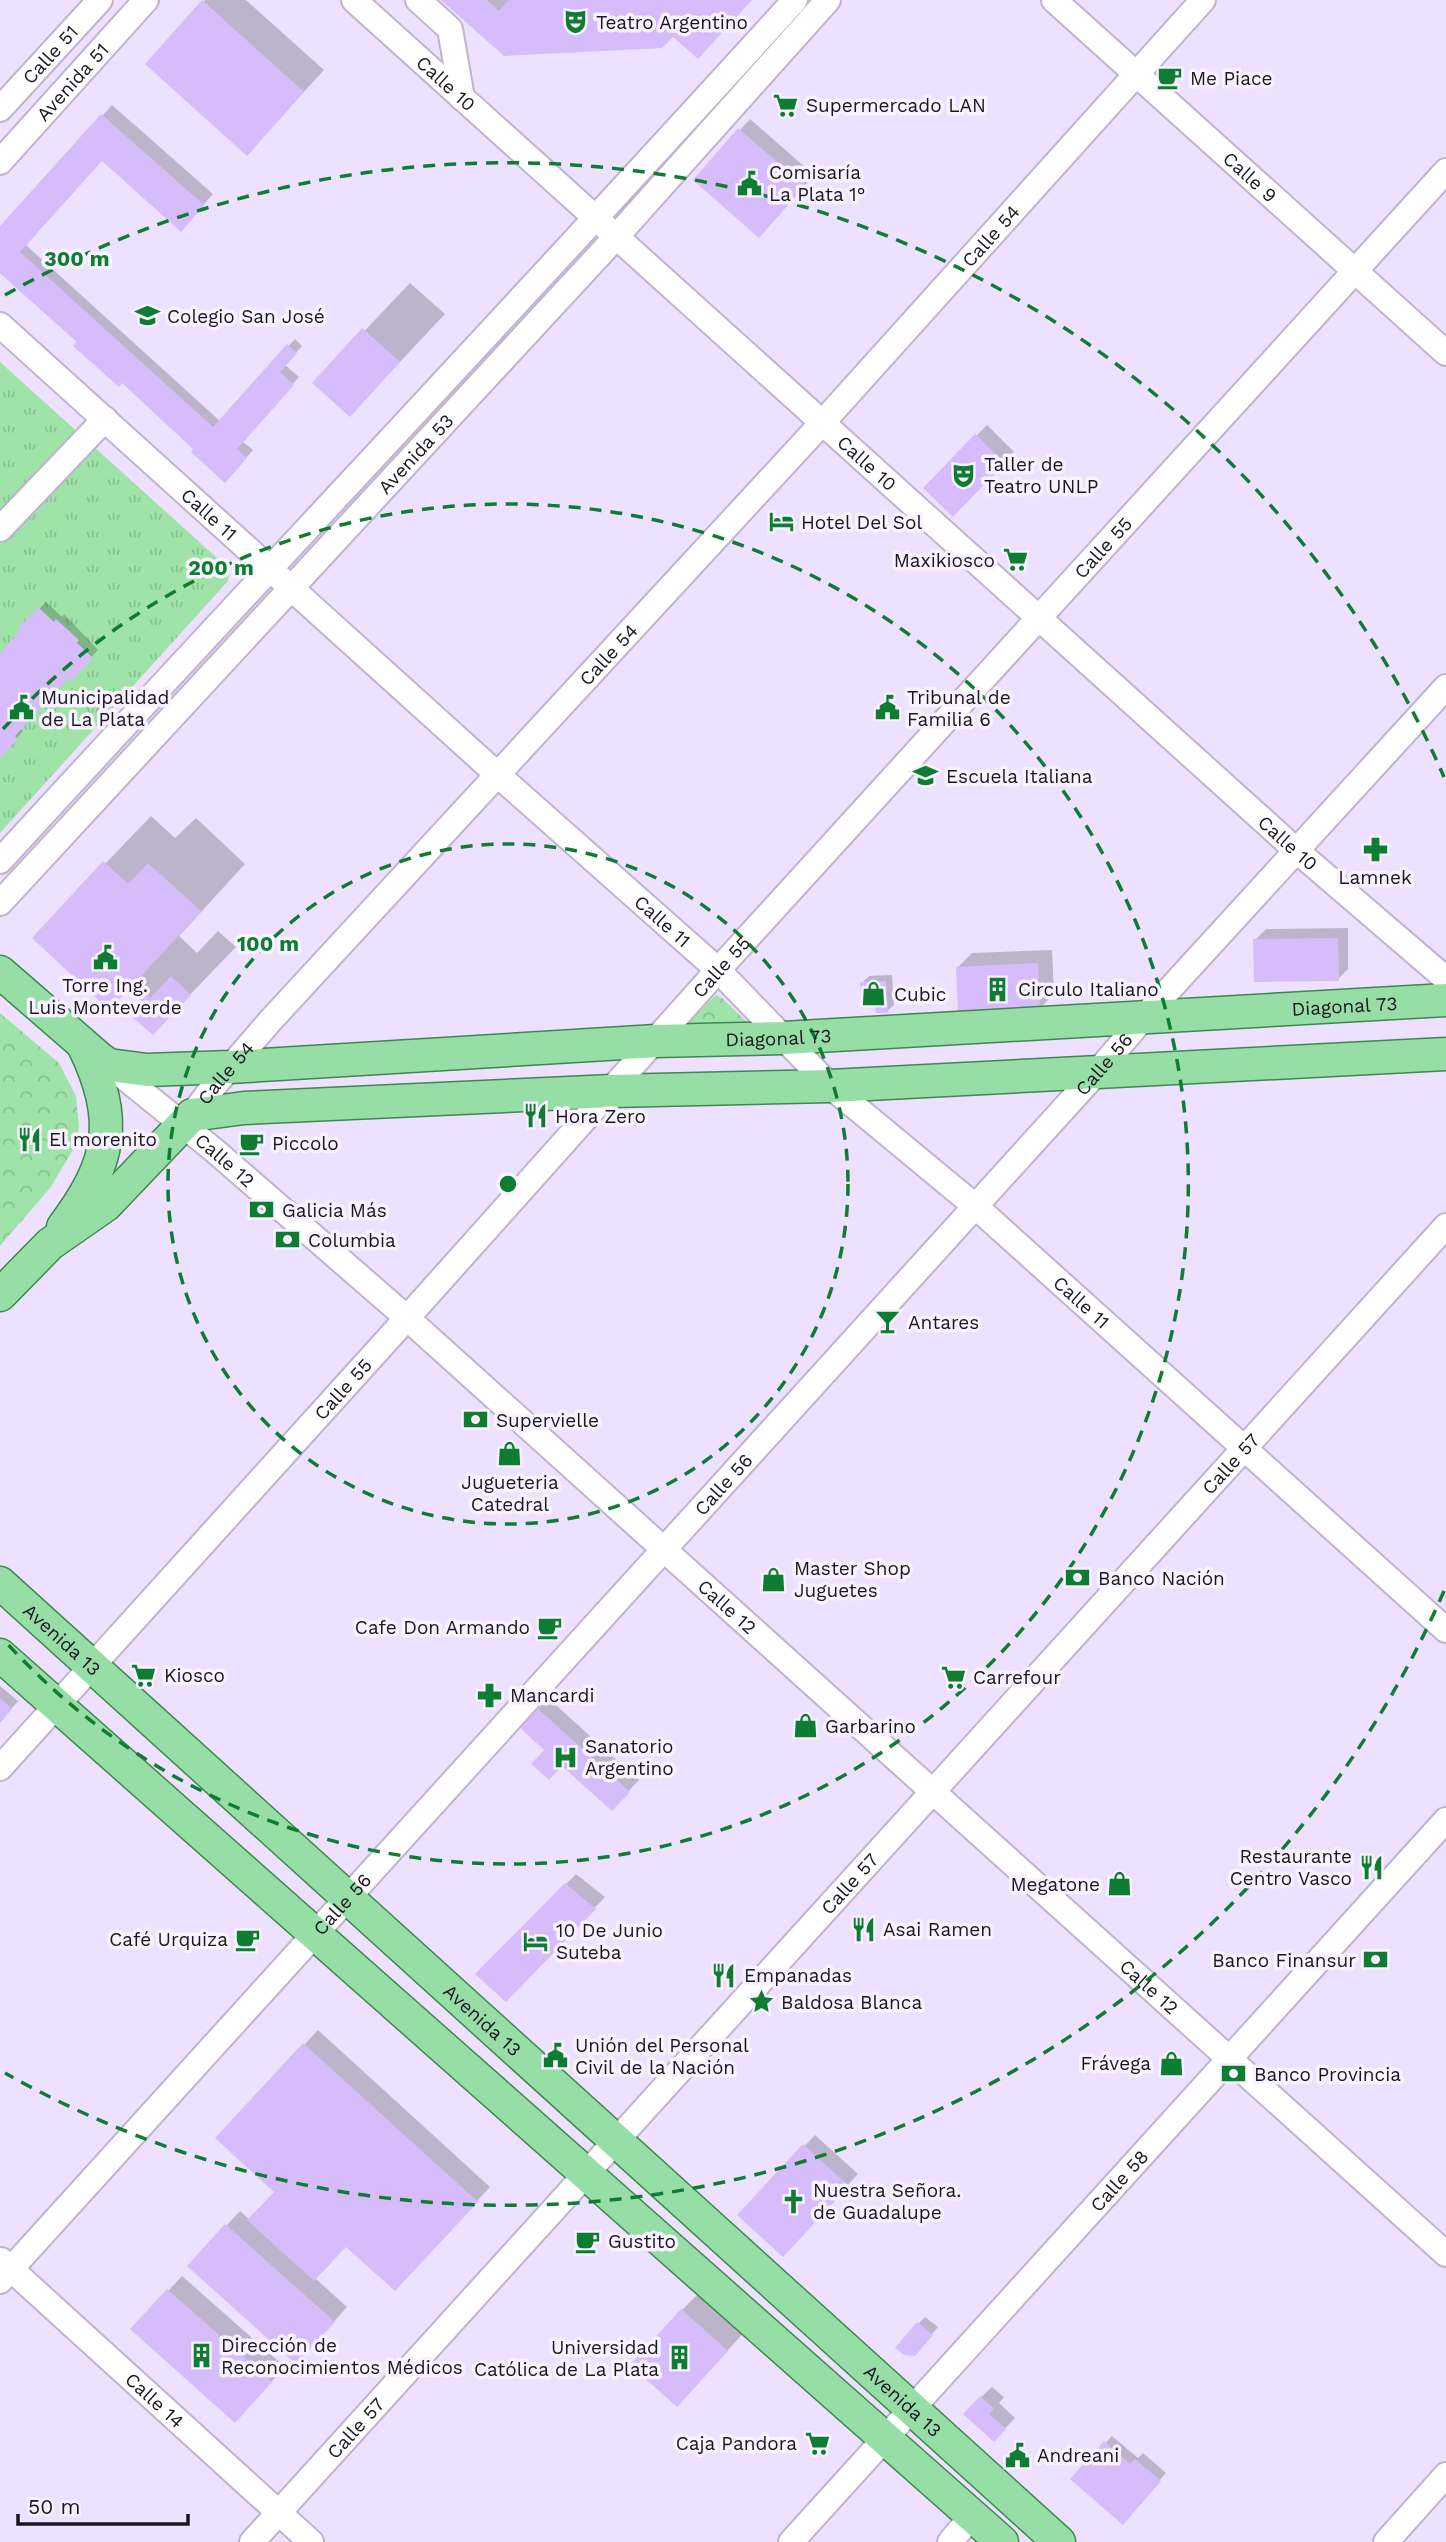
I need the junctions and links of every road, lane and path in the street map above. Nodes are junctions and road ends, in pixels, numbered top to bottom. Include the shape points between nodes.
1 (100, 0) edge
2 (146, 0) edge
3 (354, 0) edge
4 (418, 0) edge
5 (795, 0) edge
6 (828, 0) edge
7 (1054, 0) edge
8 (1203, 0) edge
9 (1136, 74) junction
10 (462, 97) junction
11 (0, 109) edge
12 (0, 162) edge
13 (1446, 171) edge
14 (597, 219) junction
15 (616, 237) junction
16 (1355, 272) junction
17 (0, 325) edge
18 (1446, 354) edge
19 (106, 419) junction
20 (822, 422) junction
21 (0, 529) edge
22 (270, 567) junction
23 (291, 586) junction
24 (1040, 619) junction
25 (1446, 687) edge
26 (498, 775) junction
27 (1297, 851) junction
28 (0, 861) edge
29 (0, 903) edge
30 (718, 970) junction
31 (0, 972) edge
32 (1446, 979) edge
33 (1446, 1000) edge
34 (1145, 1016) junction
35 (783, 1038) junction
36 (656, 1041) junction
37 (84, 1047) junction
38 (1446, 1054) edge
39 (110, 1065) junction
40 (230, 1068) junction
41 (1098, 1070) junction
42 (830, 1086) junction
43 (612, 1091) junction
44 (188, 1119) junction
45 (975, 1206) junction
46 (1446, 1226) edge
47 (50, 1244) junction
48 (0, 1295) edge
49 (407, 1318) junction
50 (1245, 1448) junction
51 (664, 1550) junction
52 (0, 1583) edge
53 (1446, 1630) edge
54 (0, 1655) edge
55 (92, 1666) junction
56 (56, 1706) junction
57 (0, 1768) edge
58 (933, 1792) junction
59 (1446, 1820) edge
60 (348, 1898) junction
61 (315, 1934) junction
62 (1229, 2059) junction
63 (616, 2141) junction
64 (586, 2174) junction
65 (1446, 2254) edge
66 (4, 2270) edge
67 (912, 2409) junction
68 (885, 2438) junction
69 (1446, 2475) edge
70 (279, 2513) junction
71 (972, 2516) junction
72 (252, 2542) edge
73 (311, 2542) edge
74 (791, 2542) edge
75 (950, 2542) edge
76 (1002, 2542) edge
77 (1059, 2542) edge
78 (1385, 2542) edge

1 - 11 street, Calle 51
2 - 12 street, Avenida 51
3 - 10 street, Calle 10
4 - 10 street via 450,29
5 - 14 street, Avenida 53
6 - 15 street, Avenida 53
7 - 9 street, Calle 9
8 - 9 street, Calle 54
9 - 16 street, Calle 9
9 - 20 street, Calle 54
10 - 14 street, Calle 10
13 - 16 street, Calle 55
14 - 15 street, Calle 10
14 - 22 street, Avenida 53
15 - 20 street, Calle 10
15 - 23 street, Avenida 53
16 - 18 street, Calle 9
16 - 24 street, Calle 55
17 - 19 street, Calle 11
19 - 21 street
19 - 22 street, Calle 11
20 - 24 street, Calle 10
20 - 26 street, Calle 54
22 - 23 street, Calle 11
22 - 28 street, Avenida 53
23 - 26 street, Calle 11
23 - 29 street, Avenida 53
24 - 27 street, Calle 10
24 - 30 street, Calle 55
25 - 27 street, Calle 56
26 - 30 street, Calle 11
26 - 40 street, Calle 54
27 - 32 street, Calle 10
27 - 34 street, Calle 56
30 - 35 street, Calle 11
30 - 36 street, Calle 55
31 - 37 main road, Calle 12
33 - 34 main road, Diagonal 73
34 - 35 main road, Diagonal 73
34 - 41 street, Calle 56
35 - 36 main road, Diagonal 73
35 - 42 street, Calle 11
36 - 40 main road, Diagonal 73
36 - 43 street, Calle 55
37 - 39 main road, Calle 12
37 - 47 main road via 104,1096 105,1144 94,1180
38 - 41 main road
39 - 40 main road, Diagonal 73 via 147,1070
39 - 44 street, Calle 12
40 - 44 street, Calle 54
41 - 42 main road
41 - 45 street, Calle 56
42 - 43 main road
42 - 45 street, Calle 11
43 - 44 main road via 244,1108
43 - 49 street, Calle 55
44 - 47 main road, Calle 54 via 106,1205
44 - 49 street, Calle 12
45 - 50 street, Calle 11
45 - 51 street, Calle 56
46 - 50 street, Calle 57
47 - 48 main road, Calle 54
49 - 51 street, Calle 12
49 - 55 street, Calle 55
50 - 53 street, Calle 11
50 - 58 street, Calle 57
51 - 58 street, Calle 12
51 - 60 street, Calle 56
52 - 55 main road, Avenida 13
54 - 56 main road, Avenida 13
55 - 56 street, Calle 55
55 - 60 main road, Avenida 13
56 - 57 street, Calle 55
56 - 61 main road, Avenida 13
58 - 62 street, Calle 12
58 - 63 street, Calle 57
59 - 62 street, Calle 58
60 - 61 street, Calle 56
60 - 63 main road, Avenida 13
61 - 64 main road, Avenida 13
61 - 66 street, Calle 56
62 - 65 street, Calle 12
62 - 67 street, Calle 58
63 - 64 street, Calle 57
63 - 67 main road, Avenida 13
64 - 68 main road, Avenida 13
64 - 70 street, Calle 57
66 - 70 street, Calle 14
67 - 68 street, Calle 58
67 - 77 main road, Avenida 13
68 - 71 main road, Avenida 13
68 - 74 street, Calle 58
69 - 78 street
70 - 72 street, Calle 57
70 - 73 street, Calle 14
71 - 75 street
71 - 76 main road, Avenida 13

